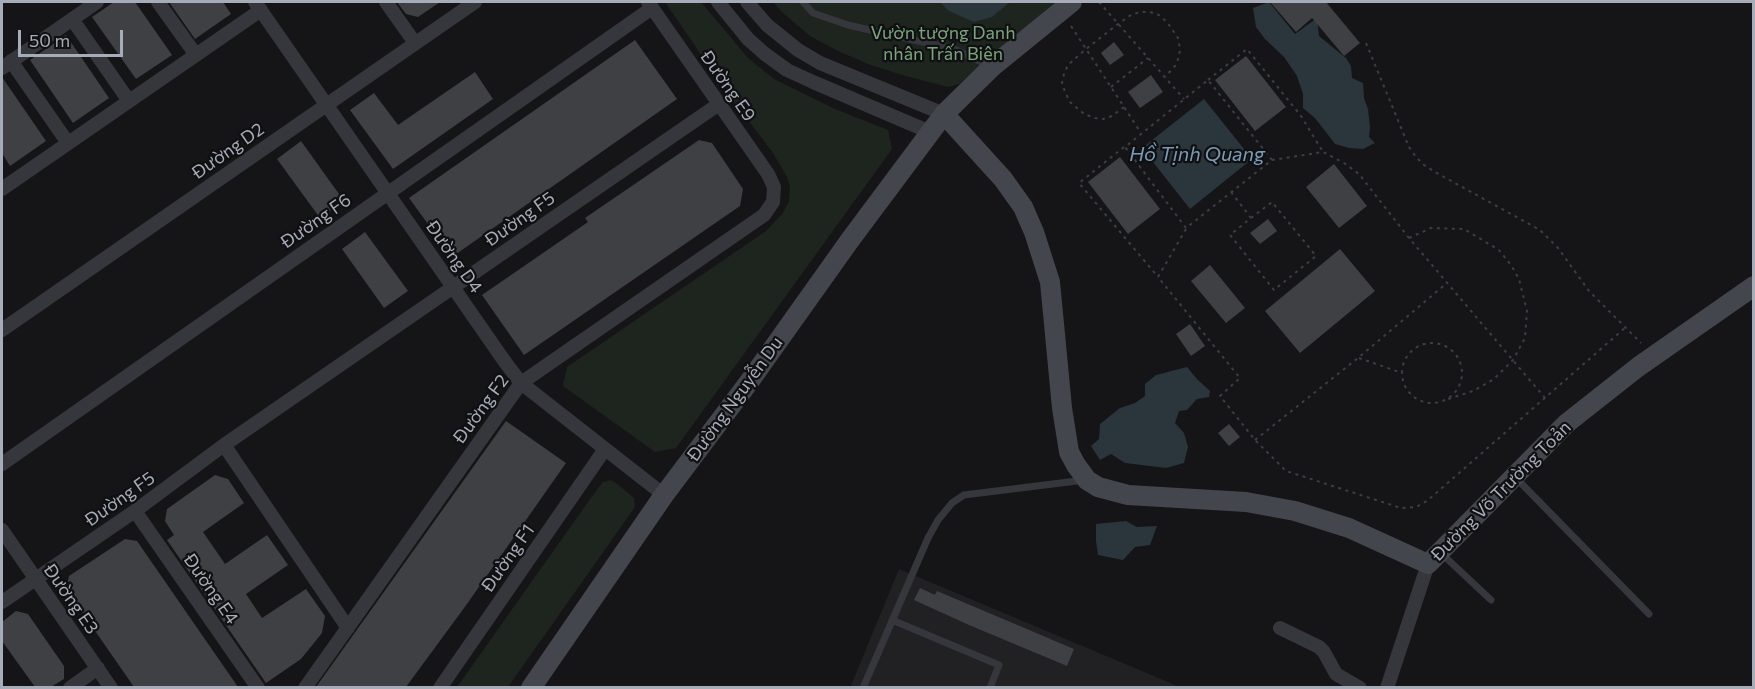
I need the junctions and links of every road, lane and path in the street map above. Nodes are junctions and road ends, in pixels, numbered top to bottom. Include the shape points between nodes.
1 (97, 2) edge
2 (158, 2) edge
3 (386, 2) edge
4 (475, 2) edge
5 (718, 2) edge
6 (747, 2) edge
7 (803, 2) edge
8 (1100, 2) edge
9 (650, 5) edge
10 (258, 6) edge
11 (1067, 6) edge
12 (72, 19) junction
13 (1118, 24) junction
14 (415, 43) junction
15 (1366, 43) dead end
16 (1086, 49) junction
17 (196, 55) junction
18 (1148, 58) junction
19 (6, 65) edge
20 (992, 67) junction
21 (1165, 77) junction
22 (1208, 80) junction
23 (1111, 87) junction
24 (1184, 99) junction
25 (129, 101) junction
26 (719, 104) junction
27 (326, 105) junction
28 (1124, 107) junction
29 (944, 114) junction
30 (930, 132) junction
31 (1141, 133) junction
32 (68, 143) junction
33 (1125, 147) junction
34 (1323, 152) junction
35 (1272, 160) junction
36 (2, 187) edge
37 (1231, 192) junction
38 (388, 193) junction
39 (774, 194) joint
40 (1251, 218) junction
41 (1186, 228) junction
42 (1409, 238) junction
43 (1158, 277) junction
44 (1447, 283) junction
45 (1754, 286) edge
46 (453, 288) junction
47 (2, 327) edge
48 (1626, 327) junction
49 (1654, 356) junction
50 (1358, 358) junction
51 (1514, 360) junction
52 (1402, 373) junction
53 (521, 383) junction
54 (1545, 398) junction
55 (1445, 400) junction
56 (1255, 440) junction
57 (224, 445) junction
58 (605, 449) junction
59 (2, 464) edge
60 (1514, 476) junction
61 (1087, 480) junction
62 (664, 495) junction
63 (135, 511) junction
64 (2, 530) edge
65 (1434, 558) junction
66 (35, 579) junction
67 (1491, 600) dead end
68 (2, 602) edge
69 (1650, 614) dead end
70 (892, 620) junction
71 (348, 628) junction
72 (1280, 628) dead end
73 (98, 669) junction
74 (70, 687) edge
75 (111, 687) edge
76 (258, 687) edge
77 (305, 687) edge
78 (440, 687) edge
79 (531, 687) edge
80 (863, 687) edge
81 (990, 687) edge
82 (1360, 687) edge
83 (1387, 687) edge

1 - 12 street
2 - 17 street
3 - 14 street
4 - 14 street, Đường D2
5 - 30 street via 748,39 787,70
6 - 29 street via 781,38 813,58
7 - 20 lane via 813,13 954,49
8 - 13 path
9 - 26 street, Đường E9
9 - 38 street, Đường F6
10 - 17 street
10 - 27 street, Đường D4
11 - 16 path
11 - 20 main road, Đường Nguyễn Du
12 - 19 street
12 - 25 street
13 - 16 path
13 - 18 path
13 - 21 path via 1140,12 1159,15 1167,22 1180,49 1175,66
14 - 27 street, Đường D2
15 - 48 path via 1416,157 1435,172 1540,230 1589,291
16 - 23 path
16 - 28 path via 1064,74 1062,83 1070,102 1084,114 1103,119
17 - 25 street
18 - 21 path
18 - 23 path
19 - 32 street
20 - 29 main road, Đường Nguyễn Du
21 - 24 path
22 - 24 path
22 - 34 path via 1247,49
22 - 35 path
23 - 28 path
24 - 31 path
25 - 32 street
26 - 39 street, Đường E9 via 768,174
26 - 46 street, Đường F5
27 - 38 street, Đường D4
27 - 47 street, Đường D2
28 - 31 path
29 - 30 main road, Đường Nguyễn Du
29 - 61 main road via 1003,179 1023,207 1034,232 1050,282 1069,452
30 - 62 main road, Đường Nguyễn Du
31 - 33 path
32 - 36 street
33 - 41 path
33 - 43 path via 1079,183
34 - 35 path
34 - 42 path via 1352,168
35 - 37 path
37 - 40 path
37 - 41 path
38 - 46 street, Đường D4
38 - 59 street, Đường F6
39 - 53 street, Đường F2 via 764,215
40 - 40 path via 1230,236 1274,290 1316,256 1272,201
41 - 43 path
42 - 44 path
42 - 51 path via 1431,228 1464,229 1499,250 1518,279 1527,311 1525,338
43 - 56 path via 1240,378 1220,396
44 - 50 path
44 - 51 path
45 - 49 main road, Đường Võ Trường Toản
46 - 53 street, Đường D4
46 - 57 street, Đường F5
48 - 49 path
48 - 54 path
49 - 60 main road, Đường Võ Trường Toản via 1567,423
50 - 52 path
50 - 56 path
51 - 54 path
51 - 55 path via 1494,379
52 - 55 path via 1403,383 1416,399 1435,404
52 - 55 path via 1408,354 1416,347 1435,343 1453,351 1459,359 1462,377 1459,387
53 - 58 street, Đường D4
53 - 71 street, Đường F2
54 - 56 path via 1416,507 1401,508 1286,471
57 - 63 street, Đường F5
57 - 71 street
58 - 62 street, Đường D4
58 - 78 street, Đường F1
60 - 65 main road, Đường Võ Trường Toản
60 - 69 lane
61 - 65 main road, Đường Võ Trường Toản via 1128,495 1246,502 1295,511
61 - 70 lane via 964,495 952,503 928,538
62 - 79 main road, Đường Nguyễn Du
63 - 66 street, Đường F5
63 - 76 street, Đường E4
64 - 66 street, Đường E3
65 - 67 lane
65 - 83 street
66 - 68 street, Đường F5
66 - 73 street, Đường E3
70 - 80 lane
70 - 81 lane via 999,665
71 - 77 street, Đường F2
72 - 82 street via 1319,647 1336,674
73 - 74 street
73 - 75 street, Đường E3

